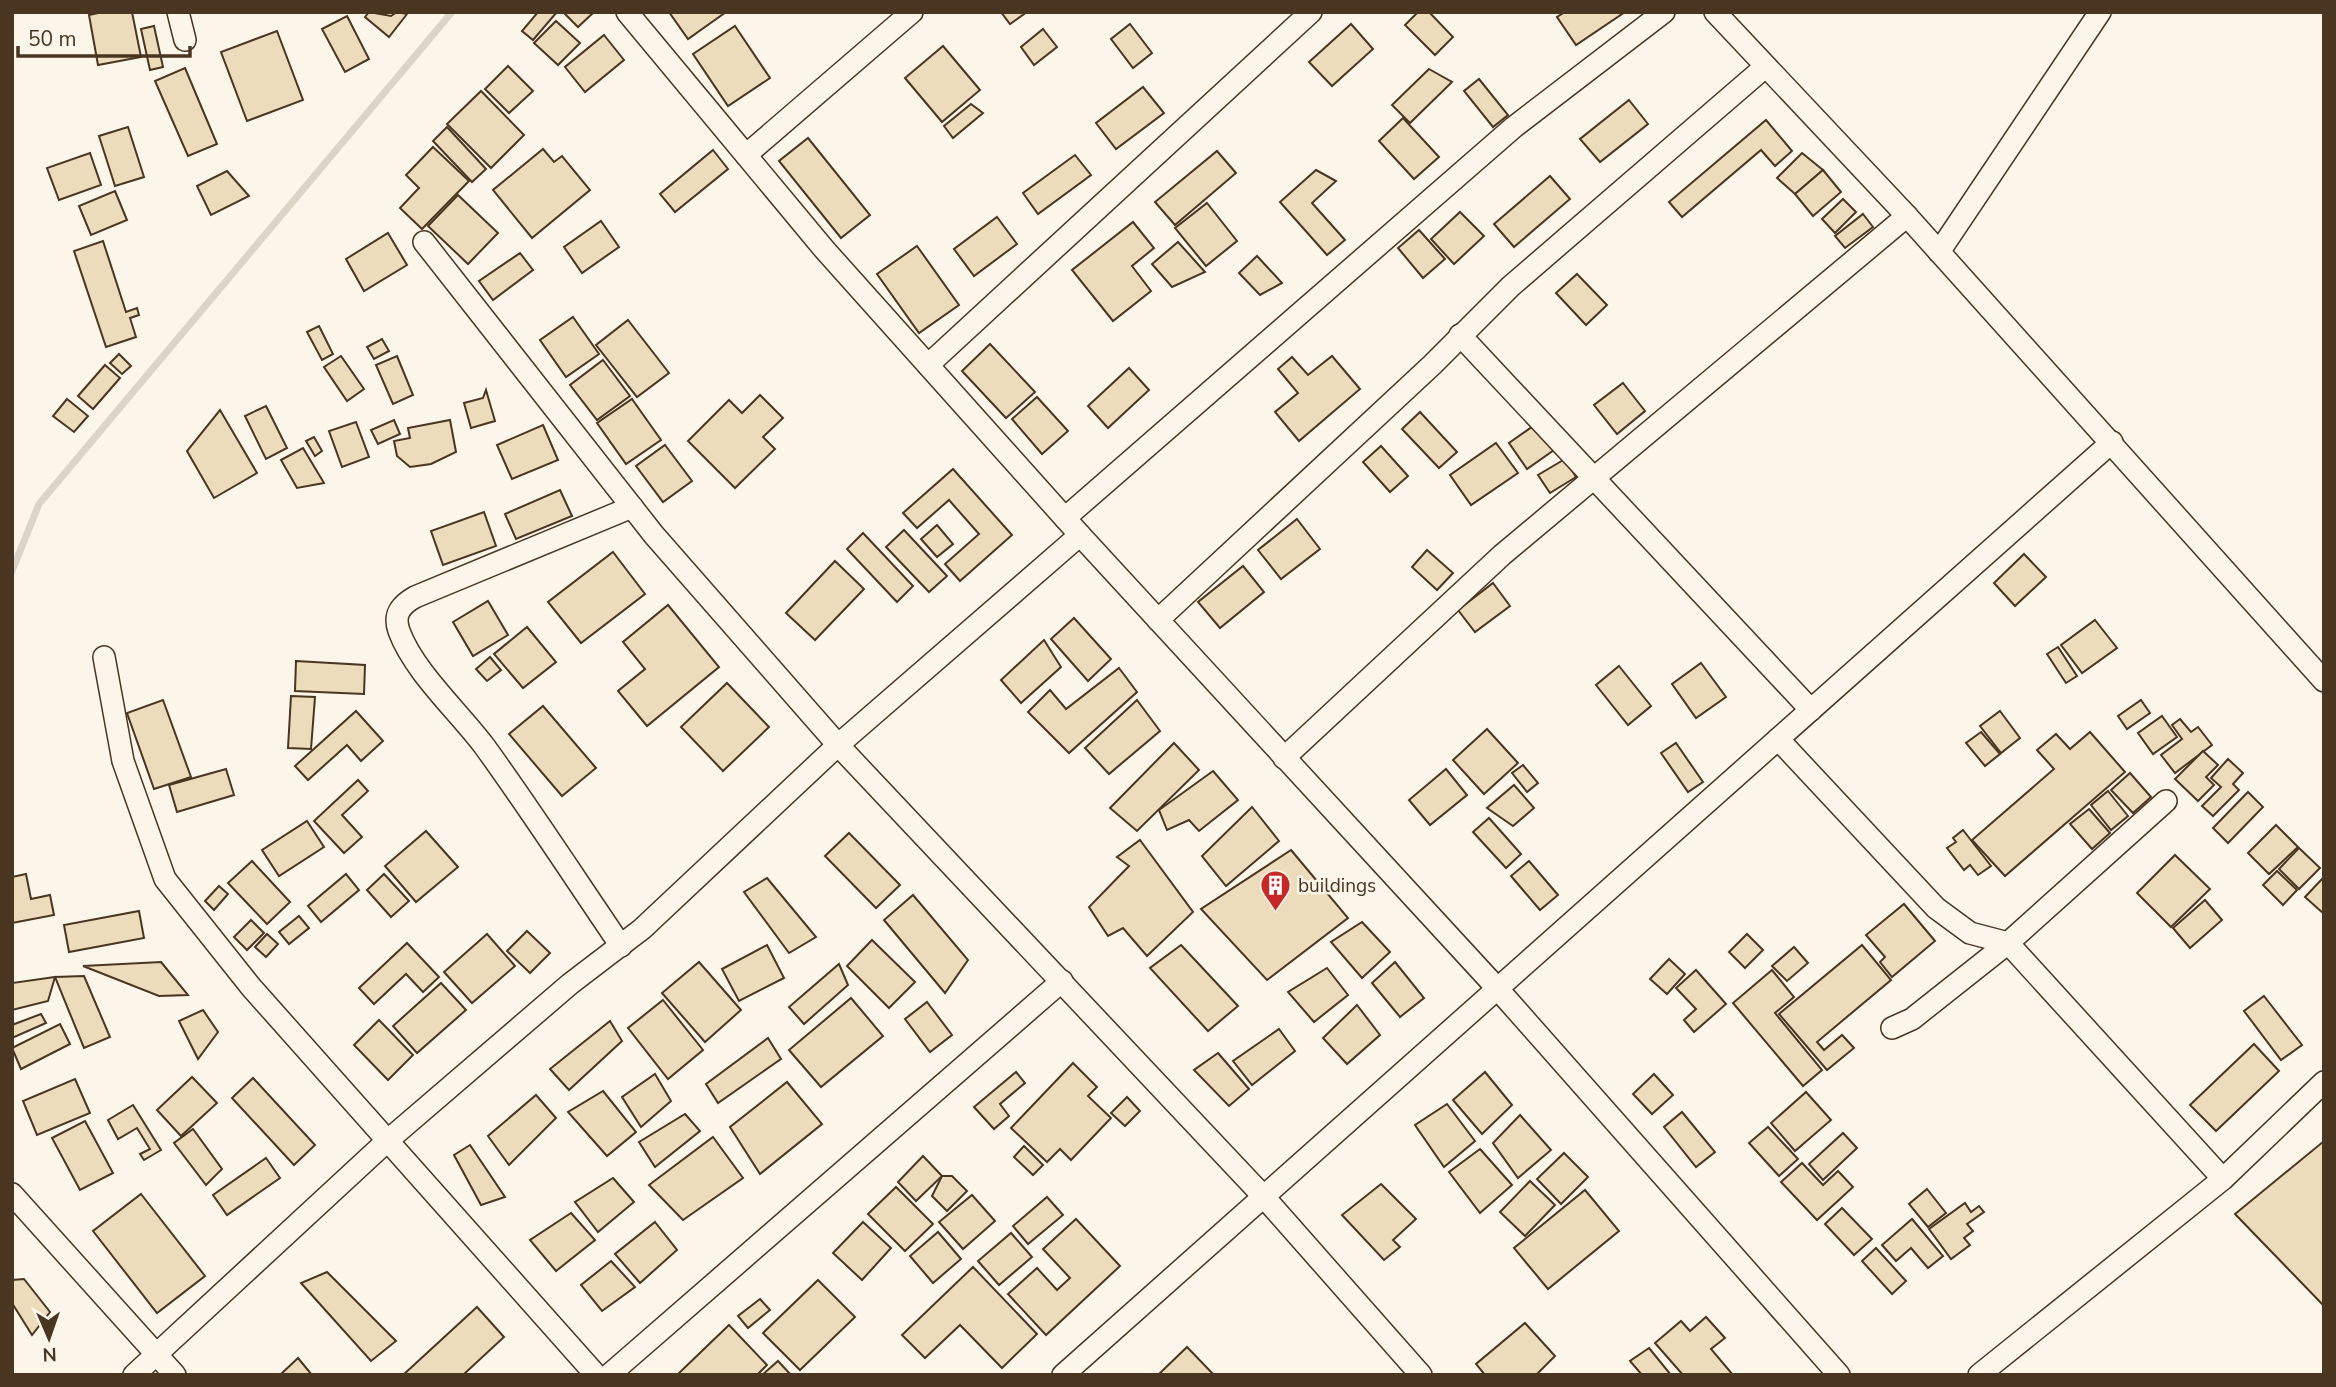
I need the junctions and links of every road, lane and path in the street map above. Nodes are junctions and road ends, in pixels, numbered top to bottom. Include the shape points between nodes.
1 (178, 12) edge
2 (627, 12) edge
3 (912, 12) edge
4 (1311, 12) edge
5 (1664, 12) edge
6 (1715, 12) edge
7 (2100, 12) edge
8 (185, 40) dead end
9 (1765, 67) junction
10 (746, 155) junction
11 (1907, 216) junction
12 (424, 242) dead end
13 (1939, 252) junction
14 (1460, 335) junction
15 (928, 365) junction
16 (2112, 442) junction
17 (1593, 476) junction
18 (632, 507) junction
19 (1065, 518) junction
20 (1080, 535) junction
21 (1158, 620) junction
22 (104, 657) dead end
23 (2324, 681) edge
24 (1811, 710) junction
25 (1779, 739) junction
26 (838, 745) junction
27 (1284, 758) junction
28 (2166, 802) dead end
29 (2008, 943) junction
30 (621, 946) junction
31 (1062, 981) junction
32 (1496, 988) junction
33 (1892, 1028) dead end
34 (2324, 1082) edge
35 (386, 1142) junction
36 (2223, 1179) junction
37 (12, 1194) edge
38 (1264, 1197) junction
39 (156, 1353) junction
40 (134, 1375) edge
41 (175, 1375) edge
42 (596, 1375) edge
43 (609, 1375) edge
44 (1063, 1375) edge
45 (1421, 1375) edge
46 (1839, 1375) edge
47 (1979, 1375) edge

1 - 8 street
2 - 10 street
3 - 10 street
4 - 15 street
5 - 19 street via 1514,127
6 - 9 street
7 - 13 street
9 - 11 street
9 - 14 street
10 - 15 street
11 - 13 street
11 - 17 street
12 - 18 street
13 - 16 street
14 - 17 street
14 - 21 street
15 - 19 street
16 - 23 street
16 - 24 street
17 - 24 street
17 - 27 street via 1454,598
18 - 26 street
18 - 30 street via 415,597 402,605 397,615 409,651 484,747
19 - 20 street
20 - 21 street
20 - 26 street
21 - 27 street
22 - 35 street via 123,761 165,879 250,987
24 - 25 street
25 - 29 street via 1936,908 1970,933
25 - 32 street
26 - 30 street
26 - 31 street
27 - 32 street
28 - 29 street
29 - 33 street via 1912,1019
29 - 36 street
30 - 35 street
31 - 38 street
31 - 43 street
32 - 38 street
32 - 46 street
34 - 36 street
35 - 39 street
35 - 42 street
36 - 47 street
37 - 39 street
38 - 44 street
38 - 45 street
39 - 40 street
39 - 41 street

